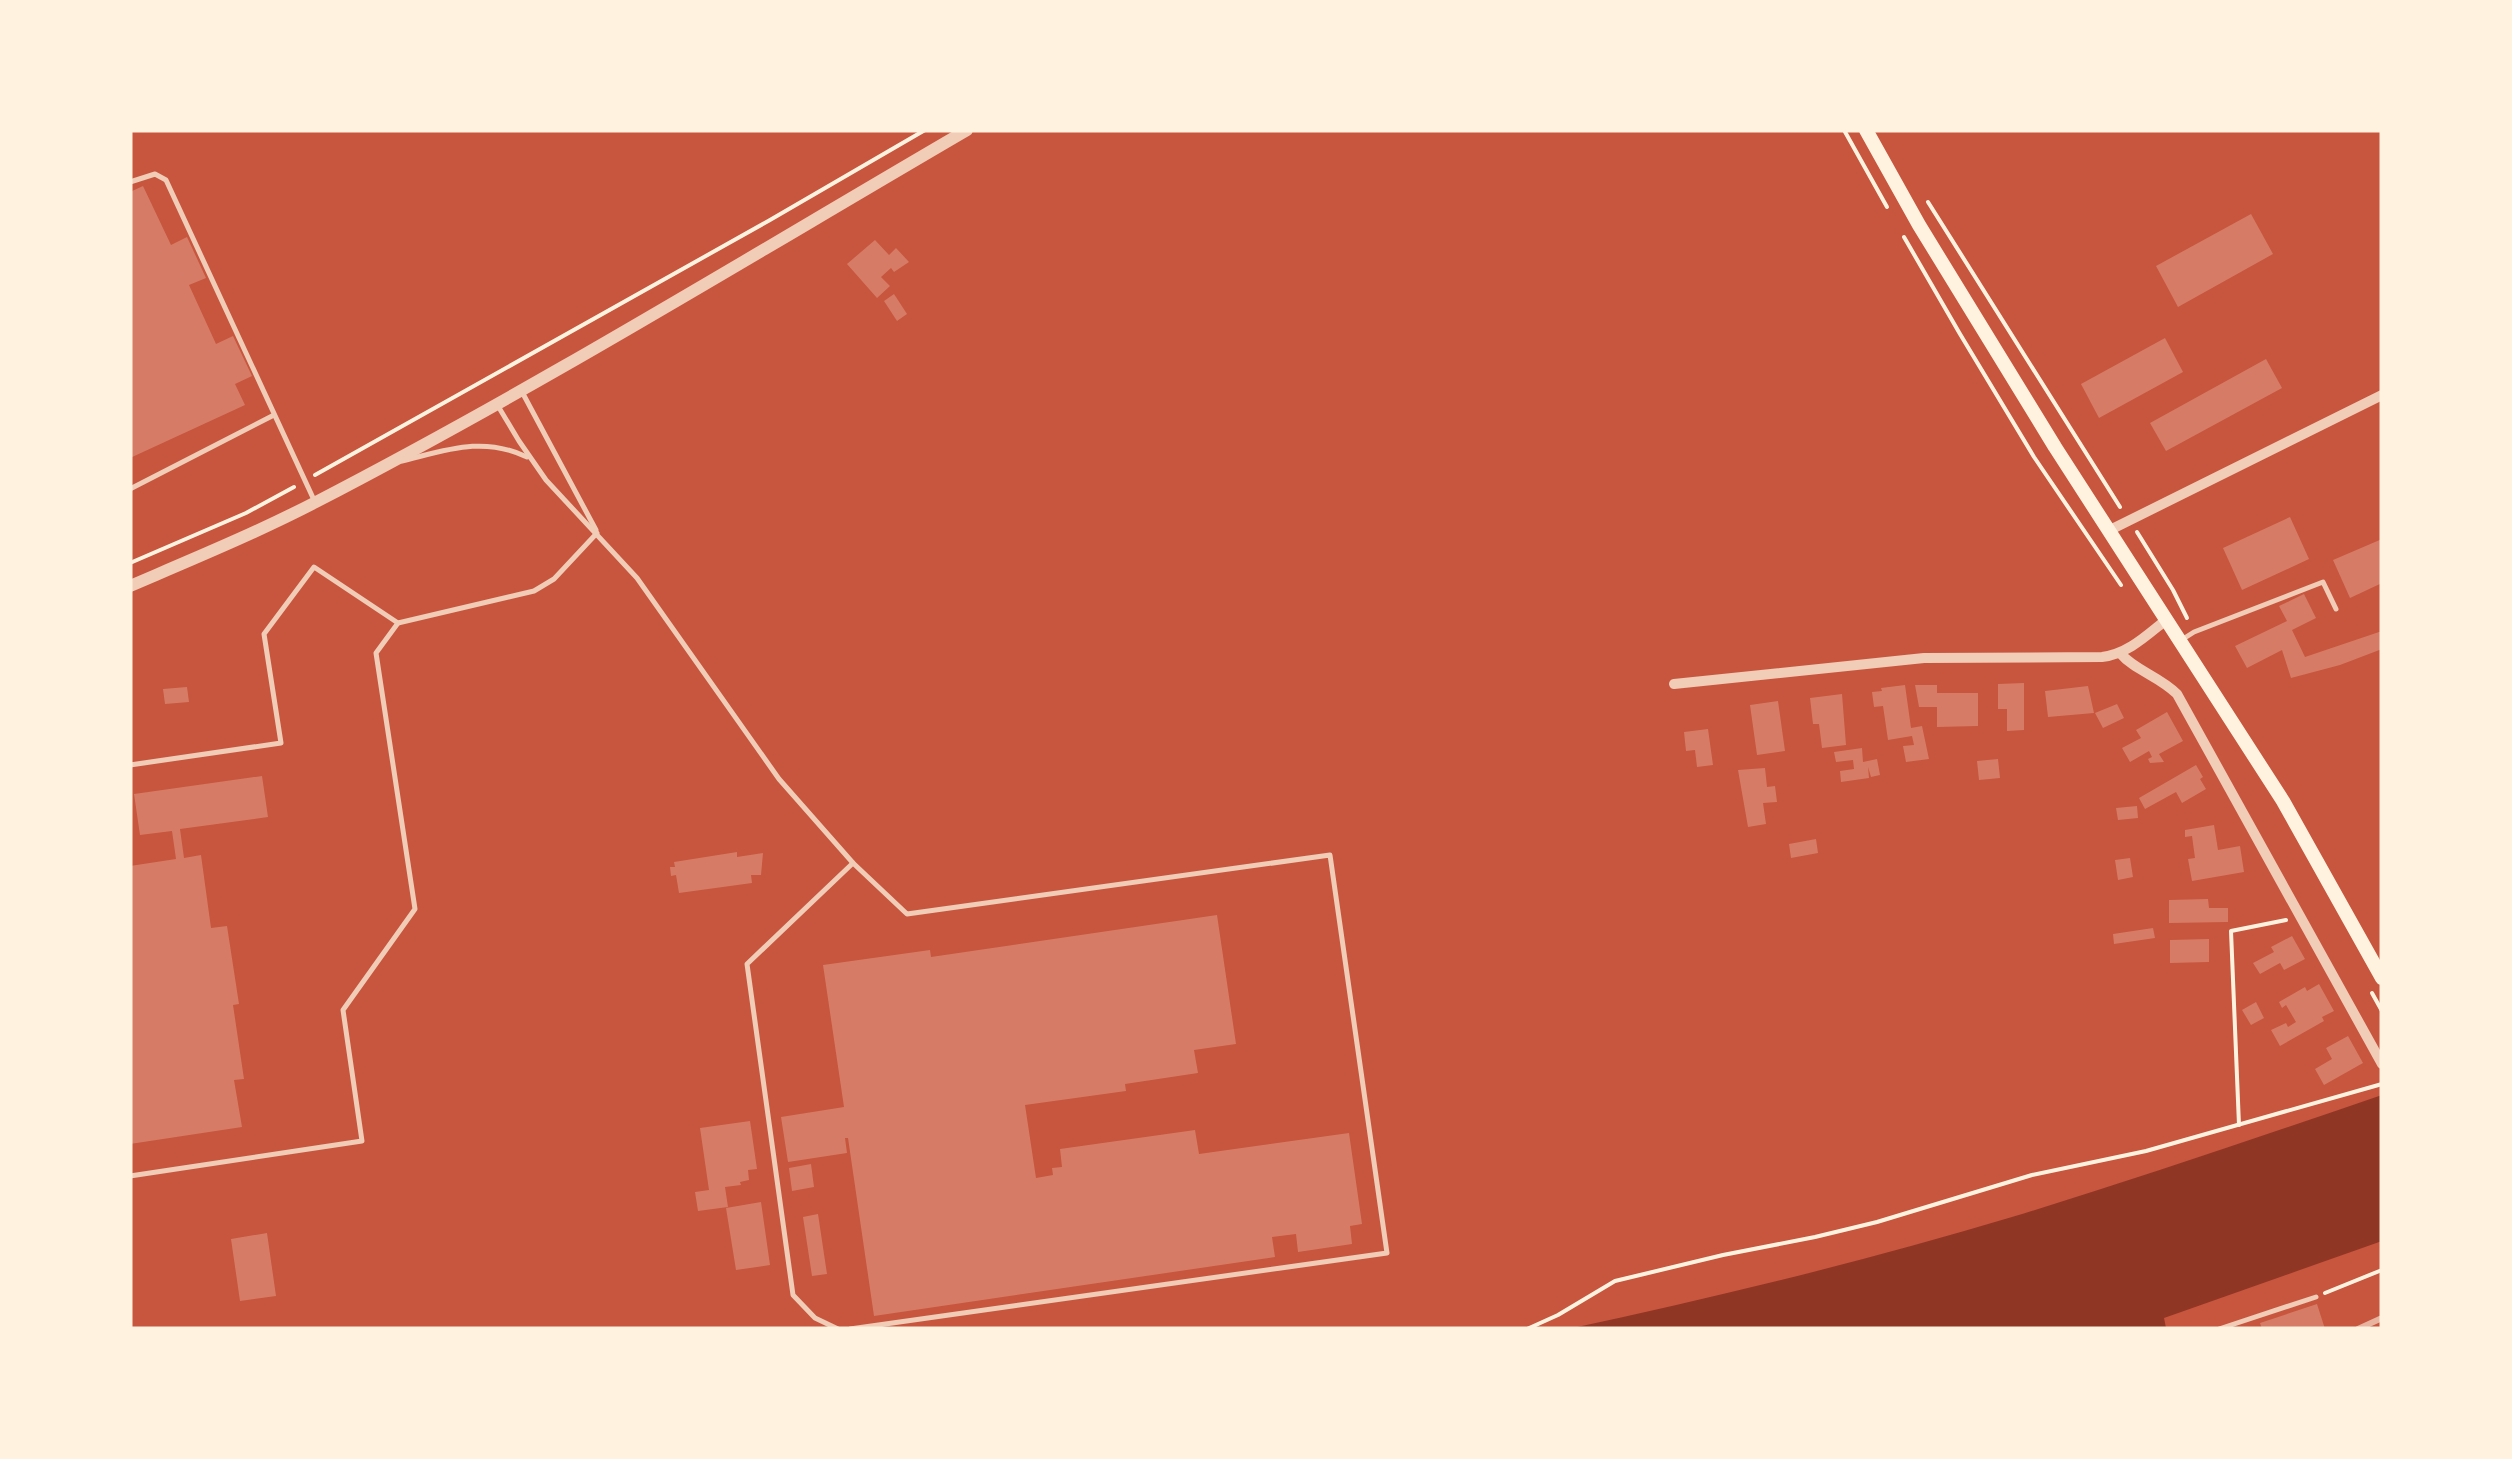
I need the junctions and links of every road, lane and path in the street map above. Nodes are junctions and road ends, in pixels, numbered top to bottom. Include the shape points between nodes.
1 (925, 130) edge
2 (966, 130) edge
3 (1866, 130) edge
4 (130, 182) edge
5 (521, 390) junction
6 (2382, 395) edge
7 (497, 404) junction
8 (274, 415) junction
9 (532, 459) junction
10 (380, 467) junction
11 (305, 480) junction
12 (130, 489) edge
13 (315, 503) junction
14 (2110, 530) junction
15 (598, 533) junction
16 (130, 563) edge
17 (130, 586) edge
18 (2336, 609) dead end
19 (2166, 620) junction
20 (398, 622) junction
21 (2180, 640) junction
22 (2120, 653) junction
23 (1674, 684) dead end
24 (130, 765) edge
25 (853, 863) junction
26 (2302, 916) junction
27 (2382, 978) edge
28 (2382, 1064) edge
29 (2382, 1084) edge
30 (2239, 1124) junction
31 (130, 1176) edge
32 (2382, 1270) edge
33 (2316, 1297) joint
34 (838, 1329) edge
35 (850, 1329) edge
36 (1527, 1329) edge
37 (2219, 1329) edge

1 - 11 path
2 - 5 street
3 - 14 main road
4 - 8 lane via 155,174 166,180
5 - 7 street
5 - 15 lane
6 - 14 street
7 - 9 lane
7 - 10 street
8 - 11 lane
8 - 12 lane
9 - 10 lane via 462,446
9 - 15 lane
10 - 13 street
11 - 13 lane
11 - 16 path
13 - 17 street
14 - 19 main road
15 - 20 lane via 534,592
15 - 25 lane via 780,780
18 - 21 lane via 2323,582
19 - 21 main road
19 - 22 street
20 - 24 lane via 314,567 264,634 281,742
20 - 31 lane via 376,654 415,909 342,1010 362,1141
21 - 27 main road via 2284,801
22 - 23 street via 1906,659
22 - 26 street via 2177,694
25 - 34 lane via 746,964 794,1295 815,1318
25 - 35 lane via 907,914 1330,855 1387,1253
26 - 28 street
26 - 30 path via 2231,930
29 - 30 path
30 - 36 path via 1815,1238 1615,1281
32 - 33 path
33 - 37 lane

